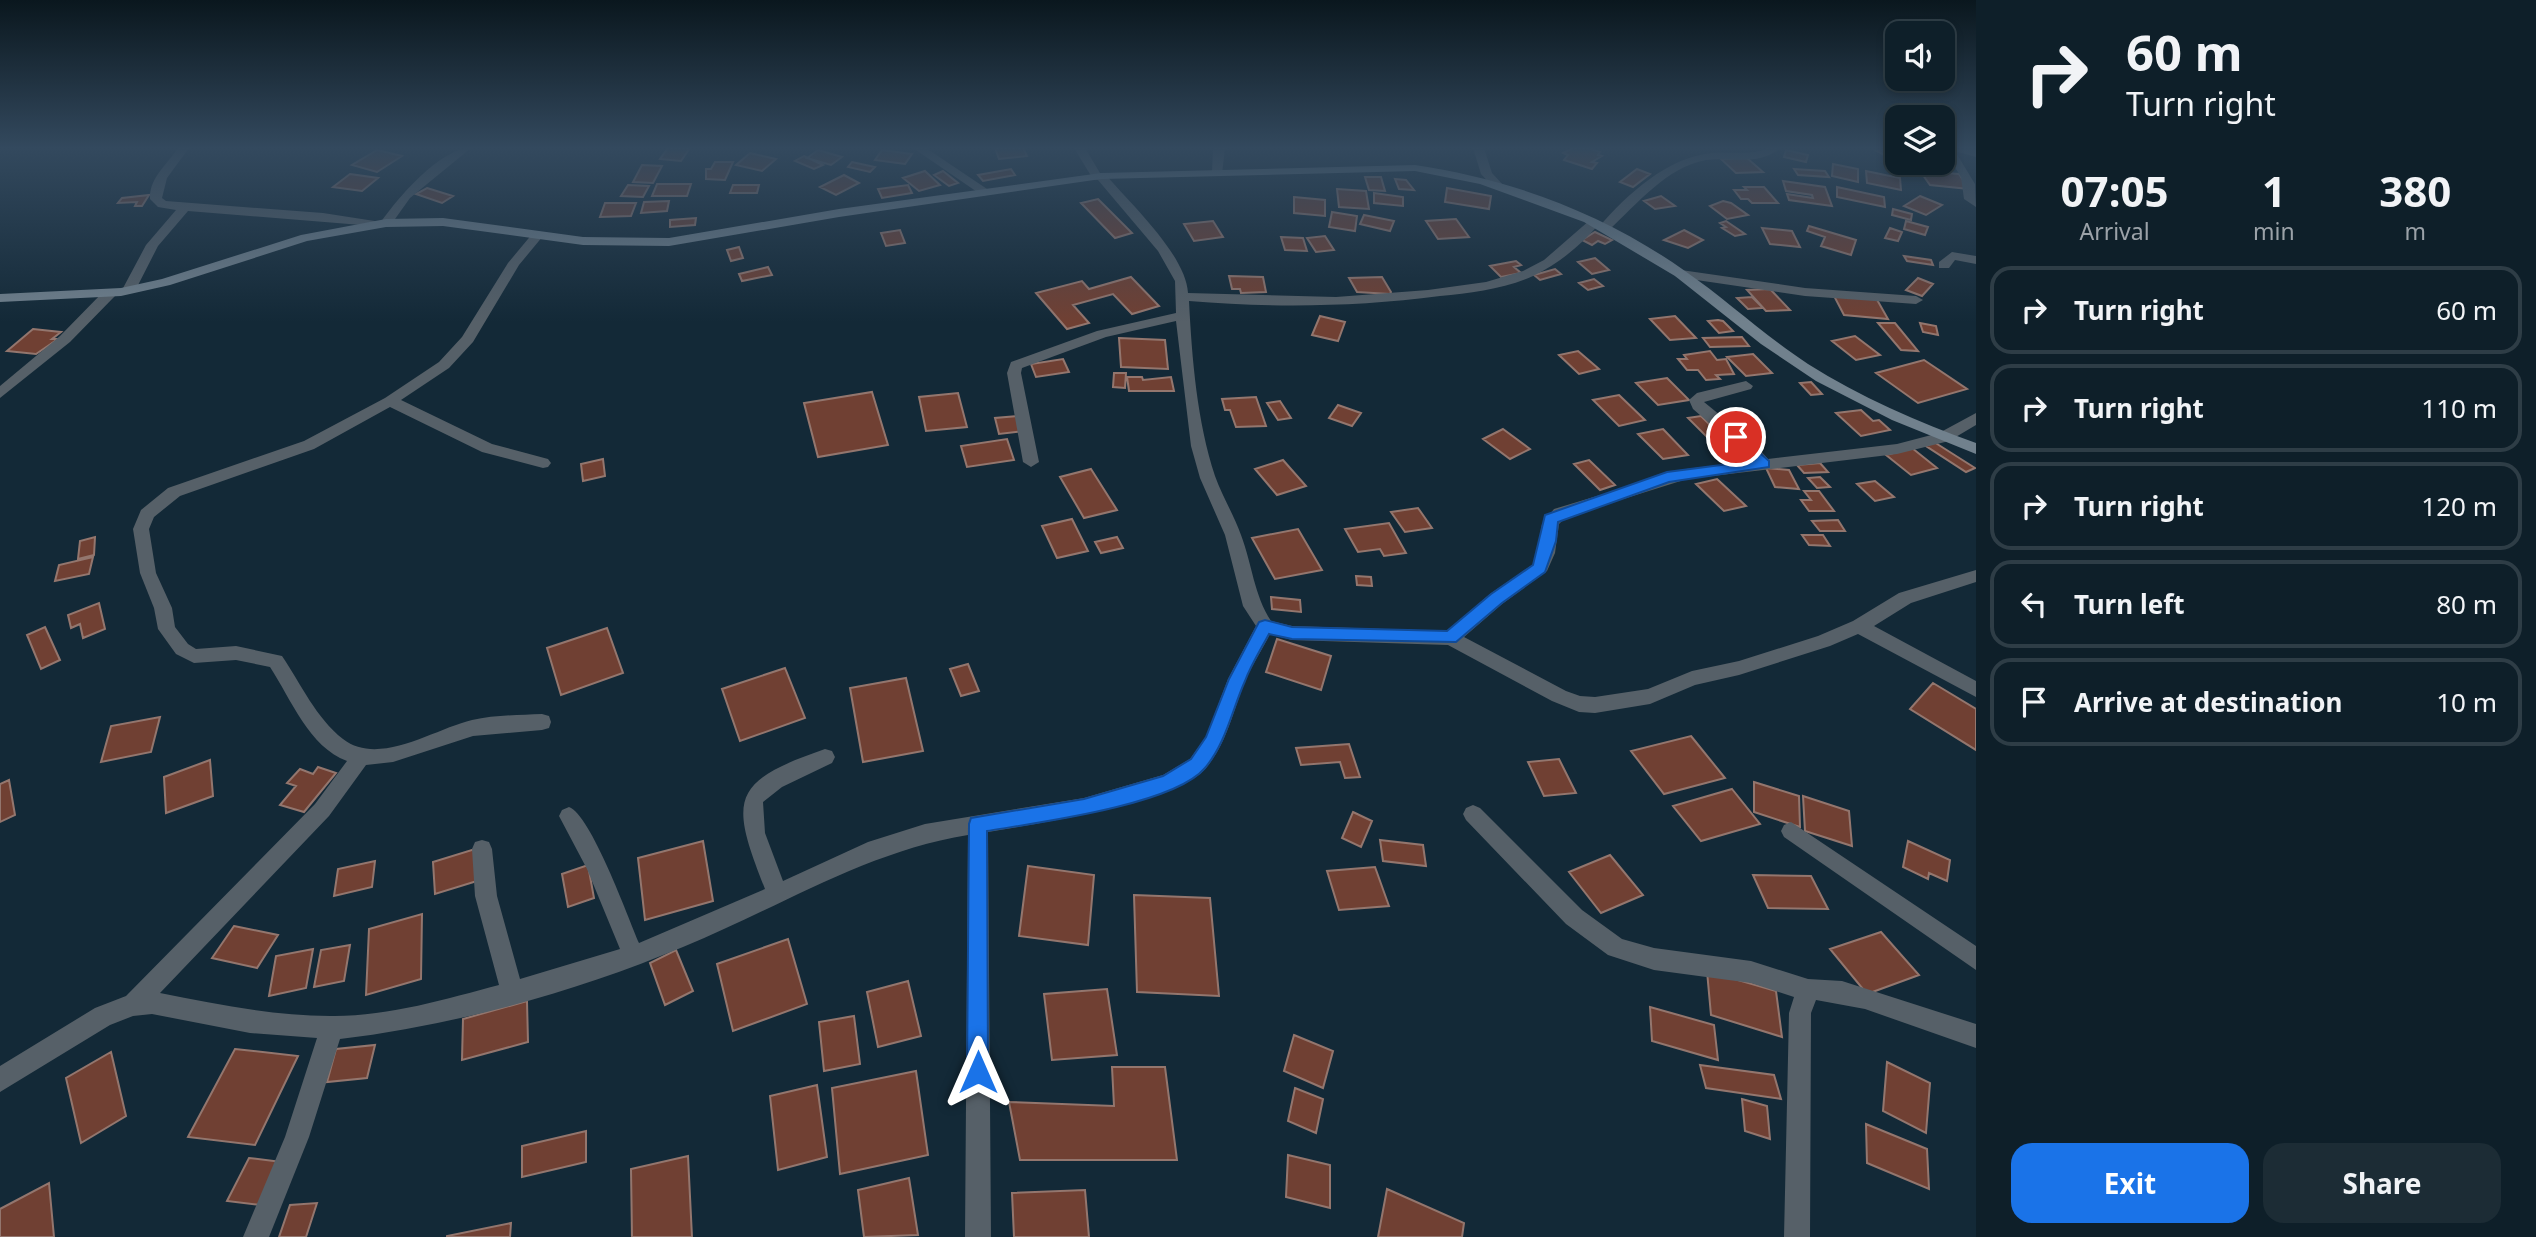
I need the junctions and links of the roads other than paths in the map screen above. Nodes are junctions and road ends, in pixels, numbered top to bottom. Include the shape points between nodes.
1 (171, 206) edge
2 (396, 206) edge
3 (899, 206) edge
4 (1123, 206) edge
5 (1549, 206) edge
6 (1625, 206) edge
7 (184, 208) junction
8 (381, 223) junction
9 (1599, 225) junction
10 (537, 236) junction
11 (1976, 260) edge
12 (1944, 265) dead end
13 (1681, 274) junction
14 (129, 290) junction
15 (110, 293) junction
16 (1183, 297) junction
17 (0, 298) edge
18 (1916, 300) dead end
19 (1183, 315) junction
20 (1746, 386) dead end
21 (0, 394) edge
22 (390, 401) junction
23 (1976, 418) edge
24 (1944, 437) junction
25 (1976, 449) edge
26 (1031, 462) dead end
27 (543, 463) dead end
28 (1764, 464) junction
29 (1976, 576) edge
30 (1265, 626) junction
31 (1859, 626) junction
32 (1451, 638) junction
33 (1976, 690) edge
34 (542, 722) dead end
35 (361, 757) junction
36 (825, 757) dead end
37 (1473, 814) dead end
38 (569, 816) dead end
39 (978, 824) junction
40 (1791, 831) dead end
41 (482, 849) dead end
42 (778, 895) junction
43 (634, 955) junction
44 (1976, 958) edge
45 (1808, 990) junction
46 (512, 991) junction
47 (133, 1005) junction
48 (332, 1028) junction
49 (1976, 1036) edge
50 (0, 1080) edge
51 (256, 1237) edge
52 (978, 1237) edge
53 (1797, 1237) edge

1 - 7 street
2 - 8 street
3 - 10 street via 668,242
4 - 16 street via 1173,264
5 - 9 street
6 - 9 street
7 - 8 street
7 - 14 street via 152,245
8 - 10 street via 443,222
8 - 14 street via 260,250
9 - 13 street
9 - 16 street via 1542,267 1479,287 1293,303
10 - 22 street via 514,263 459,351
11 - 12 street via 1952,256
13 - 18 street via 1805,292
13 - 24 street via 1761,338 1821,378
14 - 15 street
15 - 17 street
15 - 21 street
16 - 19 street
19 - 26 street via 1102,334 1016,365
19 - 30 street via 1192,404 1208,478 1233,535 1252,606
20 - 28 street via 1696,400
22 - 27 street via 487,448
22 - 35 street via 309,445 174,492 147,514 141,529 148,573 167,629 182,649 194,656 236,653 276,661 318,727 347,753
23 - 24 street
24 - 25 street
24 - 28 street via 1897,449
28 - 32 street via 1667,477 1560,513 1548,526 1549,541 1540,568 1496,598
29 - 31 street via 1905,598
30 - 32 street via 1292,633
30 - 39 street via 1237,679 1214,741 1198,765 1168,782 1084,807
31 - 32 street via 1738,668 1692,678 1650,696 1595,705 1559,696
31 - 33 street
34 - 35 street via 470,729 401,751
35 - 47 street via 322,810
36 - 42 street via 763,789 754,799 752,822
37 - 45 street via 1574,917 1616,948 1751,972
38 - 43 street via 596,863
39 - 42 street via 925,833 875,849
39 - 52 street
40 - 44 street
41 - 46 street via 486,896
42 - 43 street
43 - 46 street
45 - 49 street via 1842,992
45 - 53 street via 1800,1013
46 - 48 street via 392,1021
47 - 48 street via 152,1003 250,1022
47 - 50 street via 103,1016
48 - 51 street via 297,1137

